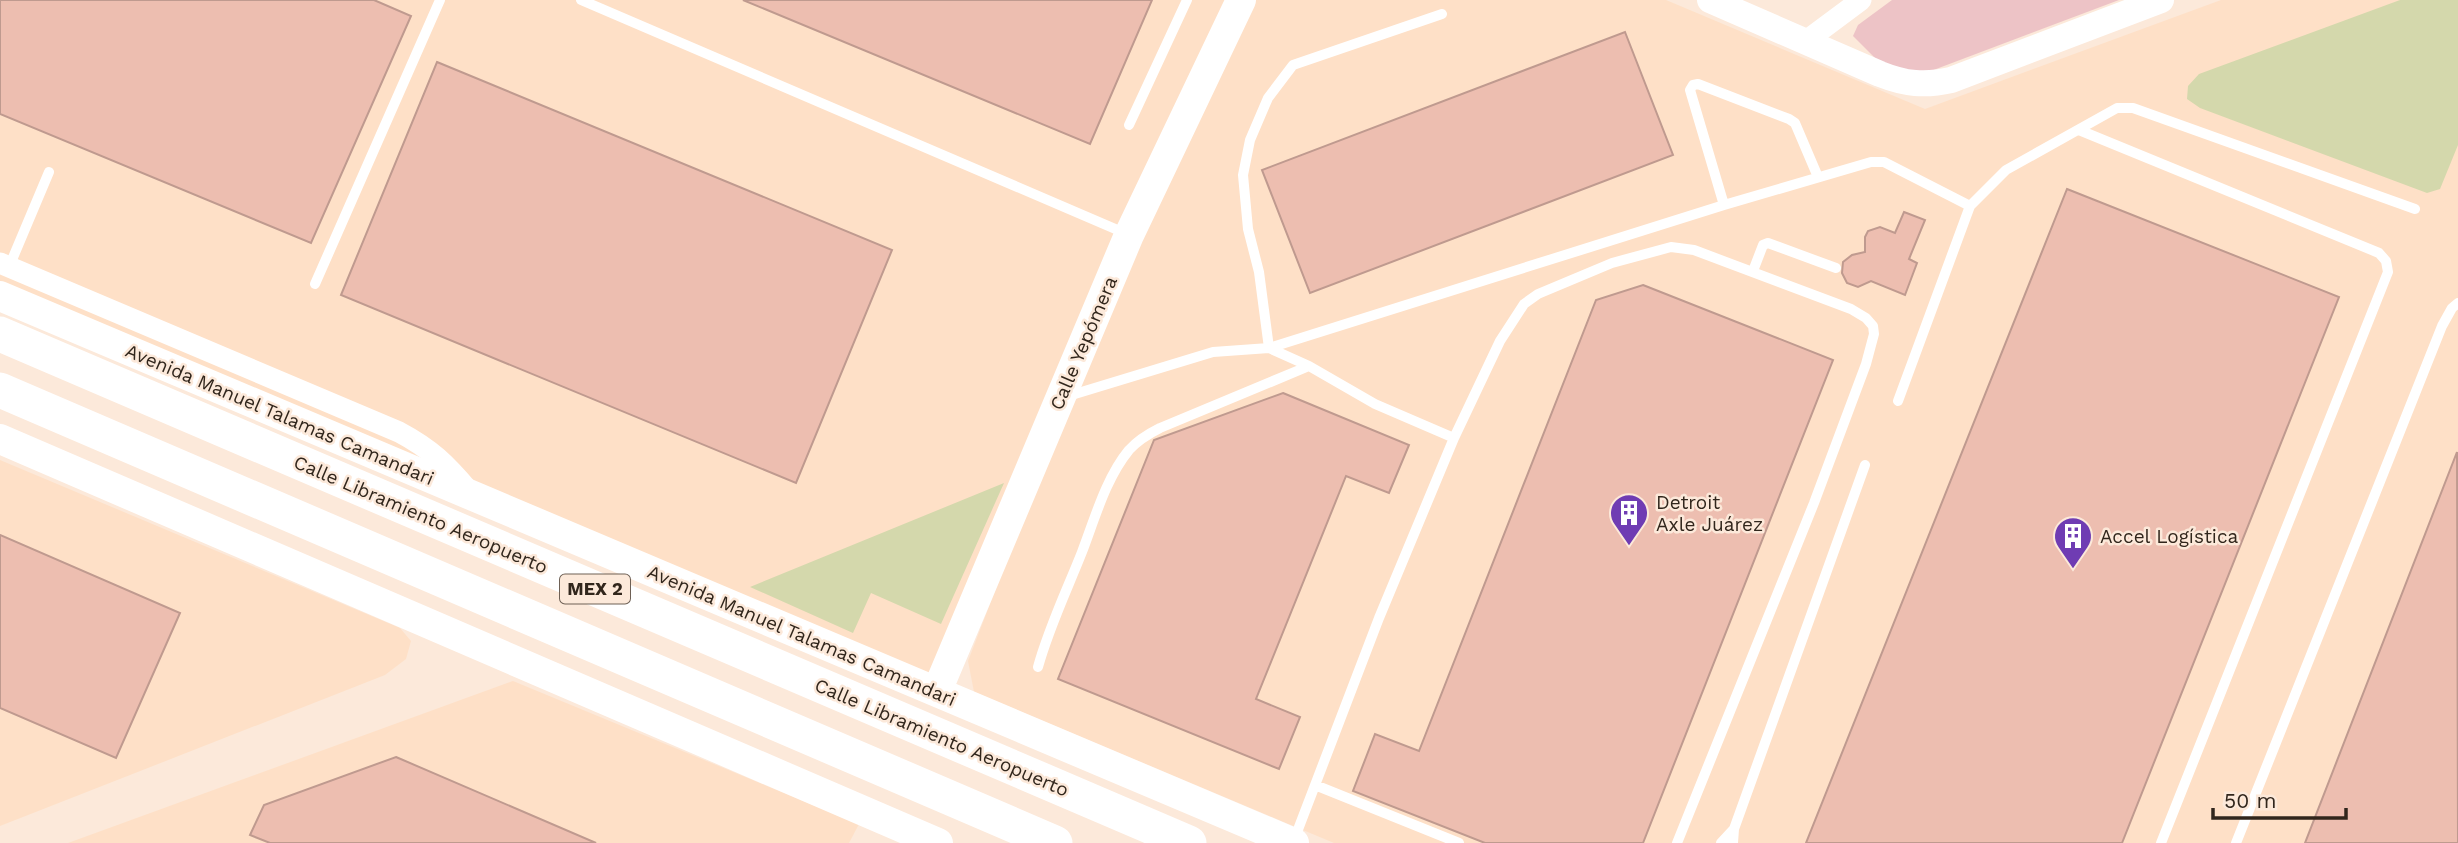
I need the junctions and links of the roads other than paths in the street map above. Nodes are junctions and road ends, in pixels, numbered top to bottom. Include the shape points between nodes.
1 (440, 0) edge
2 (581, 0) edge
3 (1187, 0) edge
4 (1241, 0) edge
5 (1710, 0) edge
6 (1861, 0) edge
7 (2161, 0) edge
8 (1442, 14) dead end
9 (1806, 41) junction
10 (1129, 125) dead end
11 (2079, 130) junction
12 (49, 172) dead end
13 (1818, 177) junction
14 (1724, 205) junction
15 (1970, 206) junction
16 (2415, 209) dead end
17 (1129, 235) junction
18 (5, 265) edge
19 (1836, 268) dead end
20 (1753, 271) junction
21 (315, 284) dead end
22 (0, 296) edge
23 (2458, 303) edge
24 (7, 337) edge
25 (1269, 348) junction
26 (1309, 366) junction
27 (0, 390) edge
28 (1059, 399) junction
29 (1898, 401) dead end
30 (1454, 438) junction
31 (0, 439) edge
32 (1865, 465) dead end
33 (472, 496) junction
34 (1038, 667) dead end
35 (937, 691) junction
36 (1315, 785) junction
37 (1734, 829) junction
38 (882, 832) edge
39 (937, 843) edge
40 (1055, 843) edge
41 (1189, 843) edge
42 (1294, 843) edge
43 (1459, 843) edge
44 (1677, 843) edge
45 (1721, 843) edge
46 (1732, 843) edge
47 (2161, 843) edge
48 (2236, 843) edge

1 - 21 lane
2 - 17 lane
3 - 10 lane
4 - 17 main road, Calle Yepómera
5 - 9 street
6 - 9 street
7 - 9 street via 1951,80 1920,85 1894,80
8 - 25 lane via 1293,65 1268,99 1250,140 1243,175
11 - 15 lane via 2006,170
11 - 16 lane via 2117,108 2133,108
11 - 47 lane via 2379,253 2388,272
12 - 18 lane
13 - 14 lane
13 - 14 lane via 1795,123 1693,85 1690,90
13 - 15 lane via 1884,162
14 - 25 lane
15 - 29 lane
17 - 28 main road, Calle Yepómera
18 - 33 street via 399,432 445,462
19 - 20 lane via 1768,243
20 - 30 lane via 1694,250 1671,247 1612,263 1538,294 1524,304 1500,341
20 - 44 lane via 1851,310 1866,318 1874,334 1814,503
22 - 33 main road, Avenida Manuel Talamas Camandari
23 - 48 lane via 2442,326
24 - 41 highway, Calle Libramiento Aeropuerto / MEX 2
25 - 26 lane
25 - 28 lane via 1213,352
26 - 30 lane via 1375,404
26 - 34 lane via 1160,428 1129,451 1098,510
27 - 40 highway, MEX 2
28 - 35 main road, Calle Yepómera
30 - 36 lane
31 - 38 main road
32 - 37 lane
33 - 35 main road, Avenida Manuel Talamas Camandari
35 - 42 main road, Avenida Manuel Talamas Camandari
36 - 42 lane
36 - 43 lane
37 - 45 lane
37 - 46 lane
38 - 39 main road

